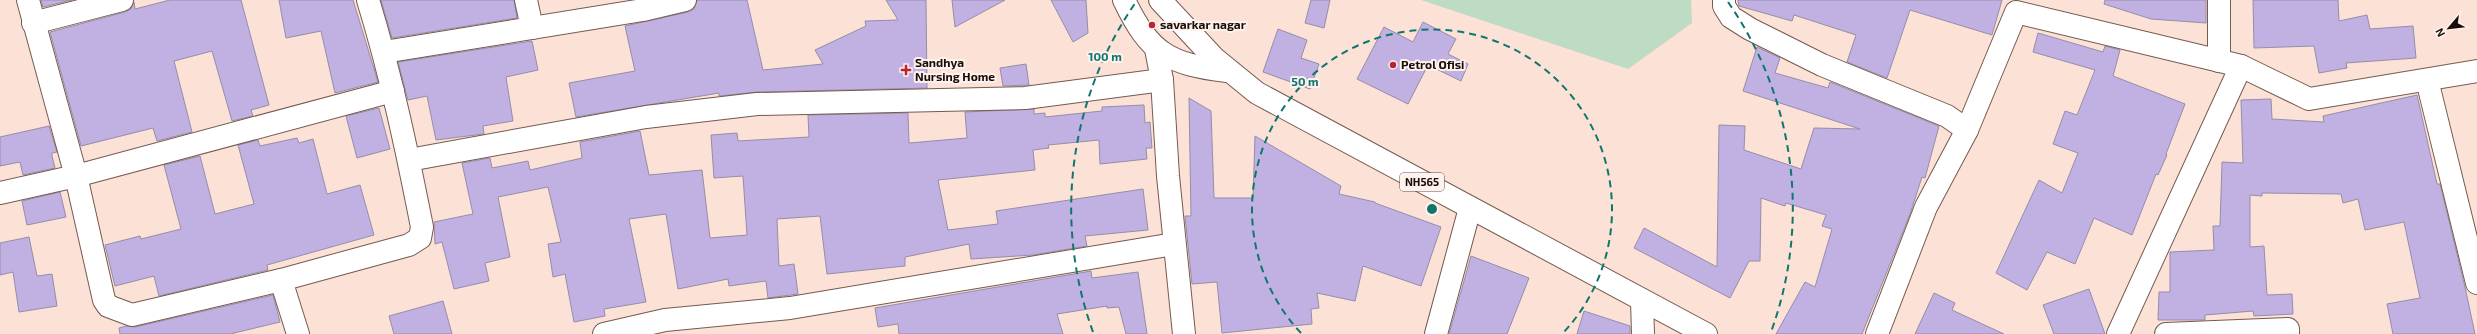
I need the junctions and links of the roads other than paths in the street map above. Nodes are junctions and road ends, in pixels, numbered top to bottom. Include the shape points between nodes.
1 (28, 0) edge
2 (122, 0) edge
3 (368, 0) edge
4 (526, 0) edge
5 (685, 0) edge
6 (1124, 0) edge
7 (1160, 0) edge
8 (1724, 0) edge
9 (2219, 0) edge
10 (2019, 6) edge
11 (33, 23) junction
12 (532, 28) junction
13 (1156, 49) junction
14 (384, 52) junction
15 (2219, 61) junction
16 (2241, 66) junction
17 (1228, 71) junction
18 (2477, 72) edge
19 (1162, 80) junction
20 (2427, 80) junction
21 (393, 91) junction
22 (1967, 130) junction
23 (409, 160) junction
24 (76, 176) junction
25 (0, 193) edge
26 (1470, 208) junction
27 (1174, 244) junction
28 (282, 280) junction
29 (2477, 283) edge
30 (1642, 300) junction
31 (298, 334) edge
32 (604, 334) edge
33 (1184, 334) edge
34 (1436, 334) edge
35 (1642, 334) edge
36 (1706, 334) edge
37 (1877, 334) edge
38 (2118, 334) edge
39 (2166, 334) edge
40 (2288, 334) edge

1 - 11 main road
2 - 11 main road
3 - 14 main road
4 - 12 main road
5 - 12 main road via 643,10
6 - 13 main road via 1135,23
7 - 17 main road, NH565
8 - 22 main road via 1724,6 1731,17 1750,29 1822,65 1947,116
9 - 15 main road
10 - 15 main road
10 - 22 main road
11 - 24 main road
12 - 14 main road
13 - 17 main road via 1177,62
13 - 19 main road
14 - 21 main road
15 - 16 main road
16 - 20 main road via 2309,99
16 - 38 main road
17 - 26 main road, NH565 via 1257,93
18 - 20 main road
19 - 23 main road via 1025,98 749,105 646,117
19 - 27 main road
20 - 29 main road
21 - 23 main road
21 - 24 main road
22 - 37 main road via 1926,206
23 - 28 main road via 422,227 420,238 409,245
24 - 25 main road
24 - 28 main road via 104,300 108,306 132,315
26 - 30 main road, NH565
26 - 34 main road
27 - 32 main road via 790,308 665,320
27 - 33 main road
28 - 31 main road
30 - 35 main road
30 - 36 main road, NH565
39 - 40 main road via 2288,329

